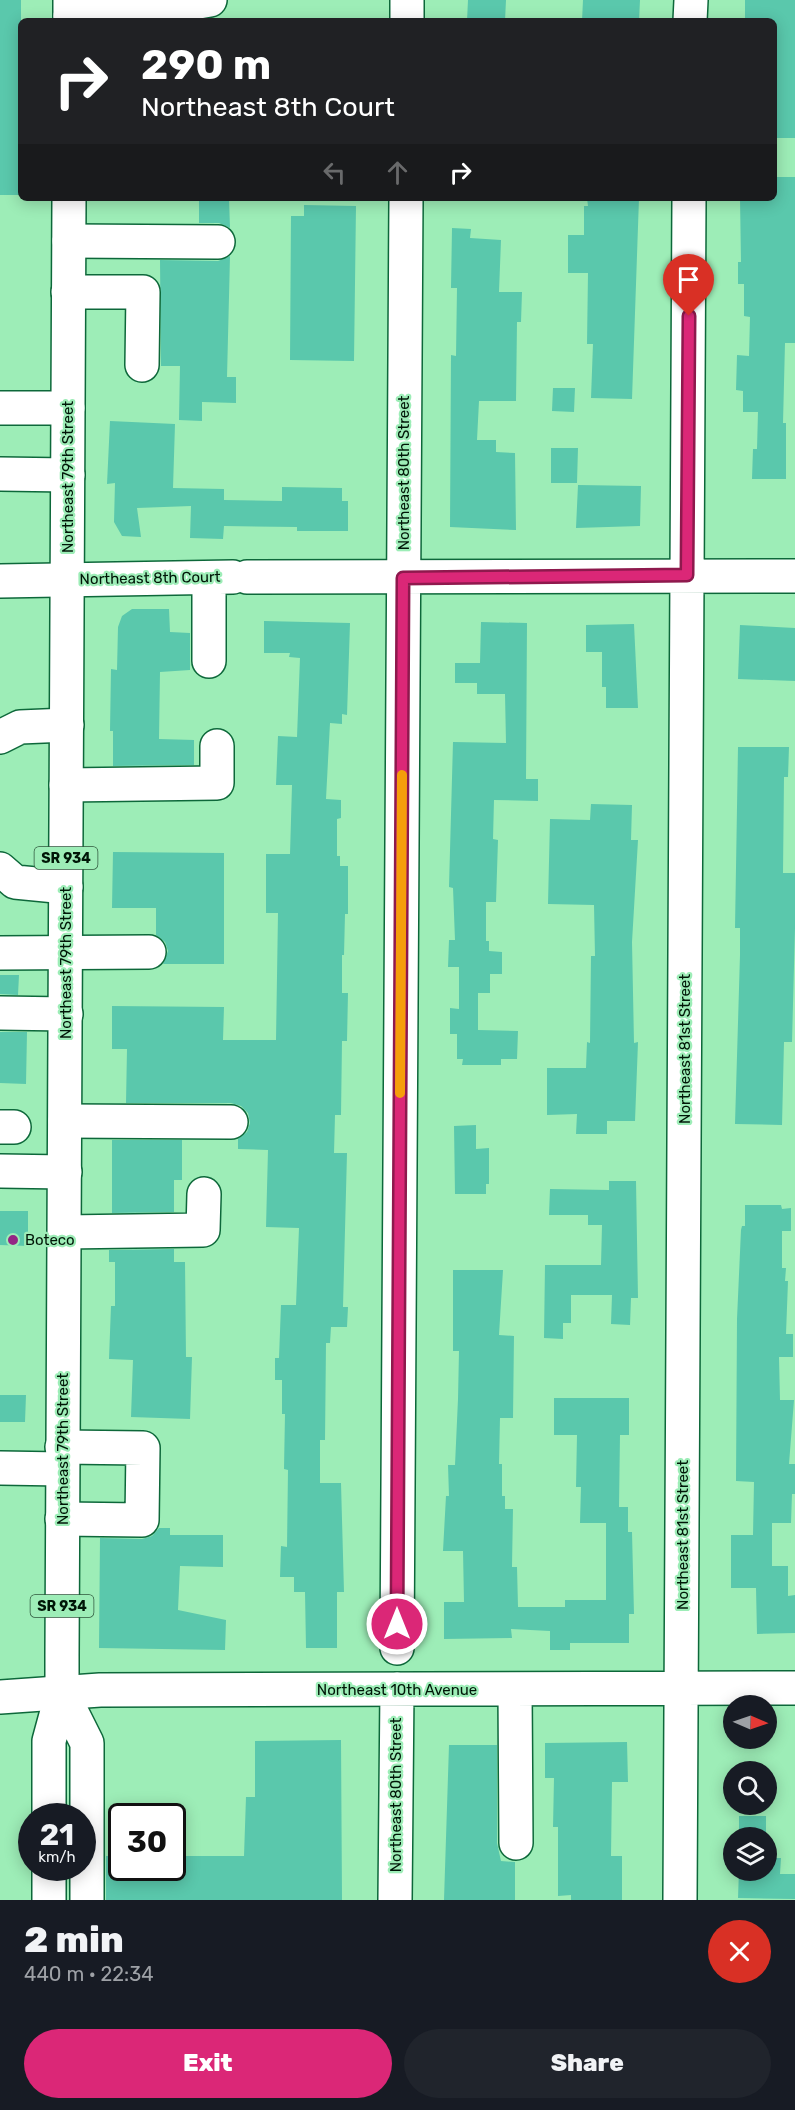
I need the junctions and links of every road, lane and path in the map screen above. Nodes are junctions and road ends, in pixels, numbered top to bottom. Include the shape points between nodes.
1 (210, 0) edge
2 (407, 0) edge
3 (691, 0) edge
4 (70, 12) edge
5 (407, 18) edge
6 (690, 18) edge
7 (69, 201) edge
8 (406, 201) edge
9 (689, 201) edge
10 (69, 241) junction
11 (218, 242) dead end
12 (69, 292) junction
13 (142, 364) dead end
14 (0, 408) edge
15 (68, 408) junction
16 (0, 474) edge
17 (68, 475) junction
18 (687, 575) junction
19 (795, 576) edge
20 (230, 577) junction
21 (403, 578) junction
22 (67, 579) junction
23 (0, 581) edge
24 (209, 661) dead end
25 (67, 725) junction
26 (2, 731) edge
27 (217, 746) dead end
28 (66, 785) junction
29 (0, 869) edge
30 (66, 887) junction
31 (149, 951) dead end
32 (65, 952) junction
33 (0, 953) edge
34 (0, 1013) edge
35 (66, 1014) junction
36 (65, 1120) junction
37 (231, 1122) dead end
38 (0, 1171) edge
39 (65, 1172) junction
40 (204, 1194) dead end
41 (65, 1232) junction
42 (62, 1458) junction
43 (0, 1468) edge
44 (62, 1519) junction
45 (397, 1648) dead end
46 (795, 1688) edge
47 (397, 1689) junction
48 (514, 1689) junction
49 (682, 1689) junction
50 (62, 1693) junction
51 (0, 1697) edge
52 (49, 1803) edge
53 (516, 1843) dead end
54 (49, 1881) edge
55 (49, 1900) edge
56 (87, 1900) edge
57 (395, 1900) edge
58 (680, 1900) edge

1 - 4 street via 174,12
2 - 5 street
3 - 6 street
7 - 10 street, Northeast 79th Street / SR 934
8 - 21 street, Northeast 80th Street
9 - 18 street, Northeast 81st Street
10 - 11 street
10 - 12 street, Northeast 79th Street / SR 934
12 - 13 street via 142,292
12 - 15 street, Northeast 79th Street / SR 934
14 - 15 street
15 - 17 street, Northeast 79th Street / SR 934
16 - 17 street
17 - 22 street, Northeast 79th Street / SR 934
18 - 19 street, Northeast 8th Court
18 - 21 street, Northeast 8th Court
18 - 49 street, Northeast 81st Street
20 - 21 street, Northeast 8th Court
20 - 22 street, Northeast 8th Court
20 - 24 street
21 - 45 street, Northeast 80th Street
22 - 23 street, Northeast 8th Court
22 - 25 street, Northeast 79th Street / SR 934
25 - 26 street
25 - 28 street, Northeast 79th Street / SR 934
27 - 28 street via 217,783
28 - 30 street, Northeast 79th Street / SR 934
29 - 30 street via 15,882
30 - 32 street, Northeast 79th Street / SR 934
31 - 32 street
32 - 33 street
32 - 35 street, Northeast 79th Street / SR 934
34 - 35 street
35 - 36 street, Northeast 79th Street / SR 934
36 - 37 street
36 - 39 street, Northeast 79th Street / SR 934
38 - 39 street
39 - 41 street, Northeast 79th Street / SR 934
40 - 41 street via 203,1230
41 - 42 street, Northeast 79th Street / SR 934
42 - 43 street
42 - 44 street, Northeast 79th Street / SR 934
42 - 44 street via 142,1448 142,1520
44 - 50 street, Northeast 79th Street / SR 934
46 - 49 street, Northeast 10th Avenue
47 - 48 street, Northeast 10th Avenue
47 - 50 street, Northeast 10th Avenue
47 - 57 street, Northeast 80th Street
48 - 49 street, Northeast 10th Avenue
48 - 53 street
49 - 58 street, Northeast 81st Street
50 - 51 street, Northeast 10th Avenue
50 - 52 street, Northeast 79th Street / SR 934 via 50,1742
50 - 56 street, Northeast 79th Street via 87,1743
54 - 55 street

